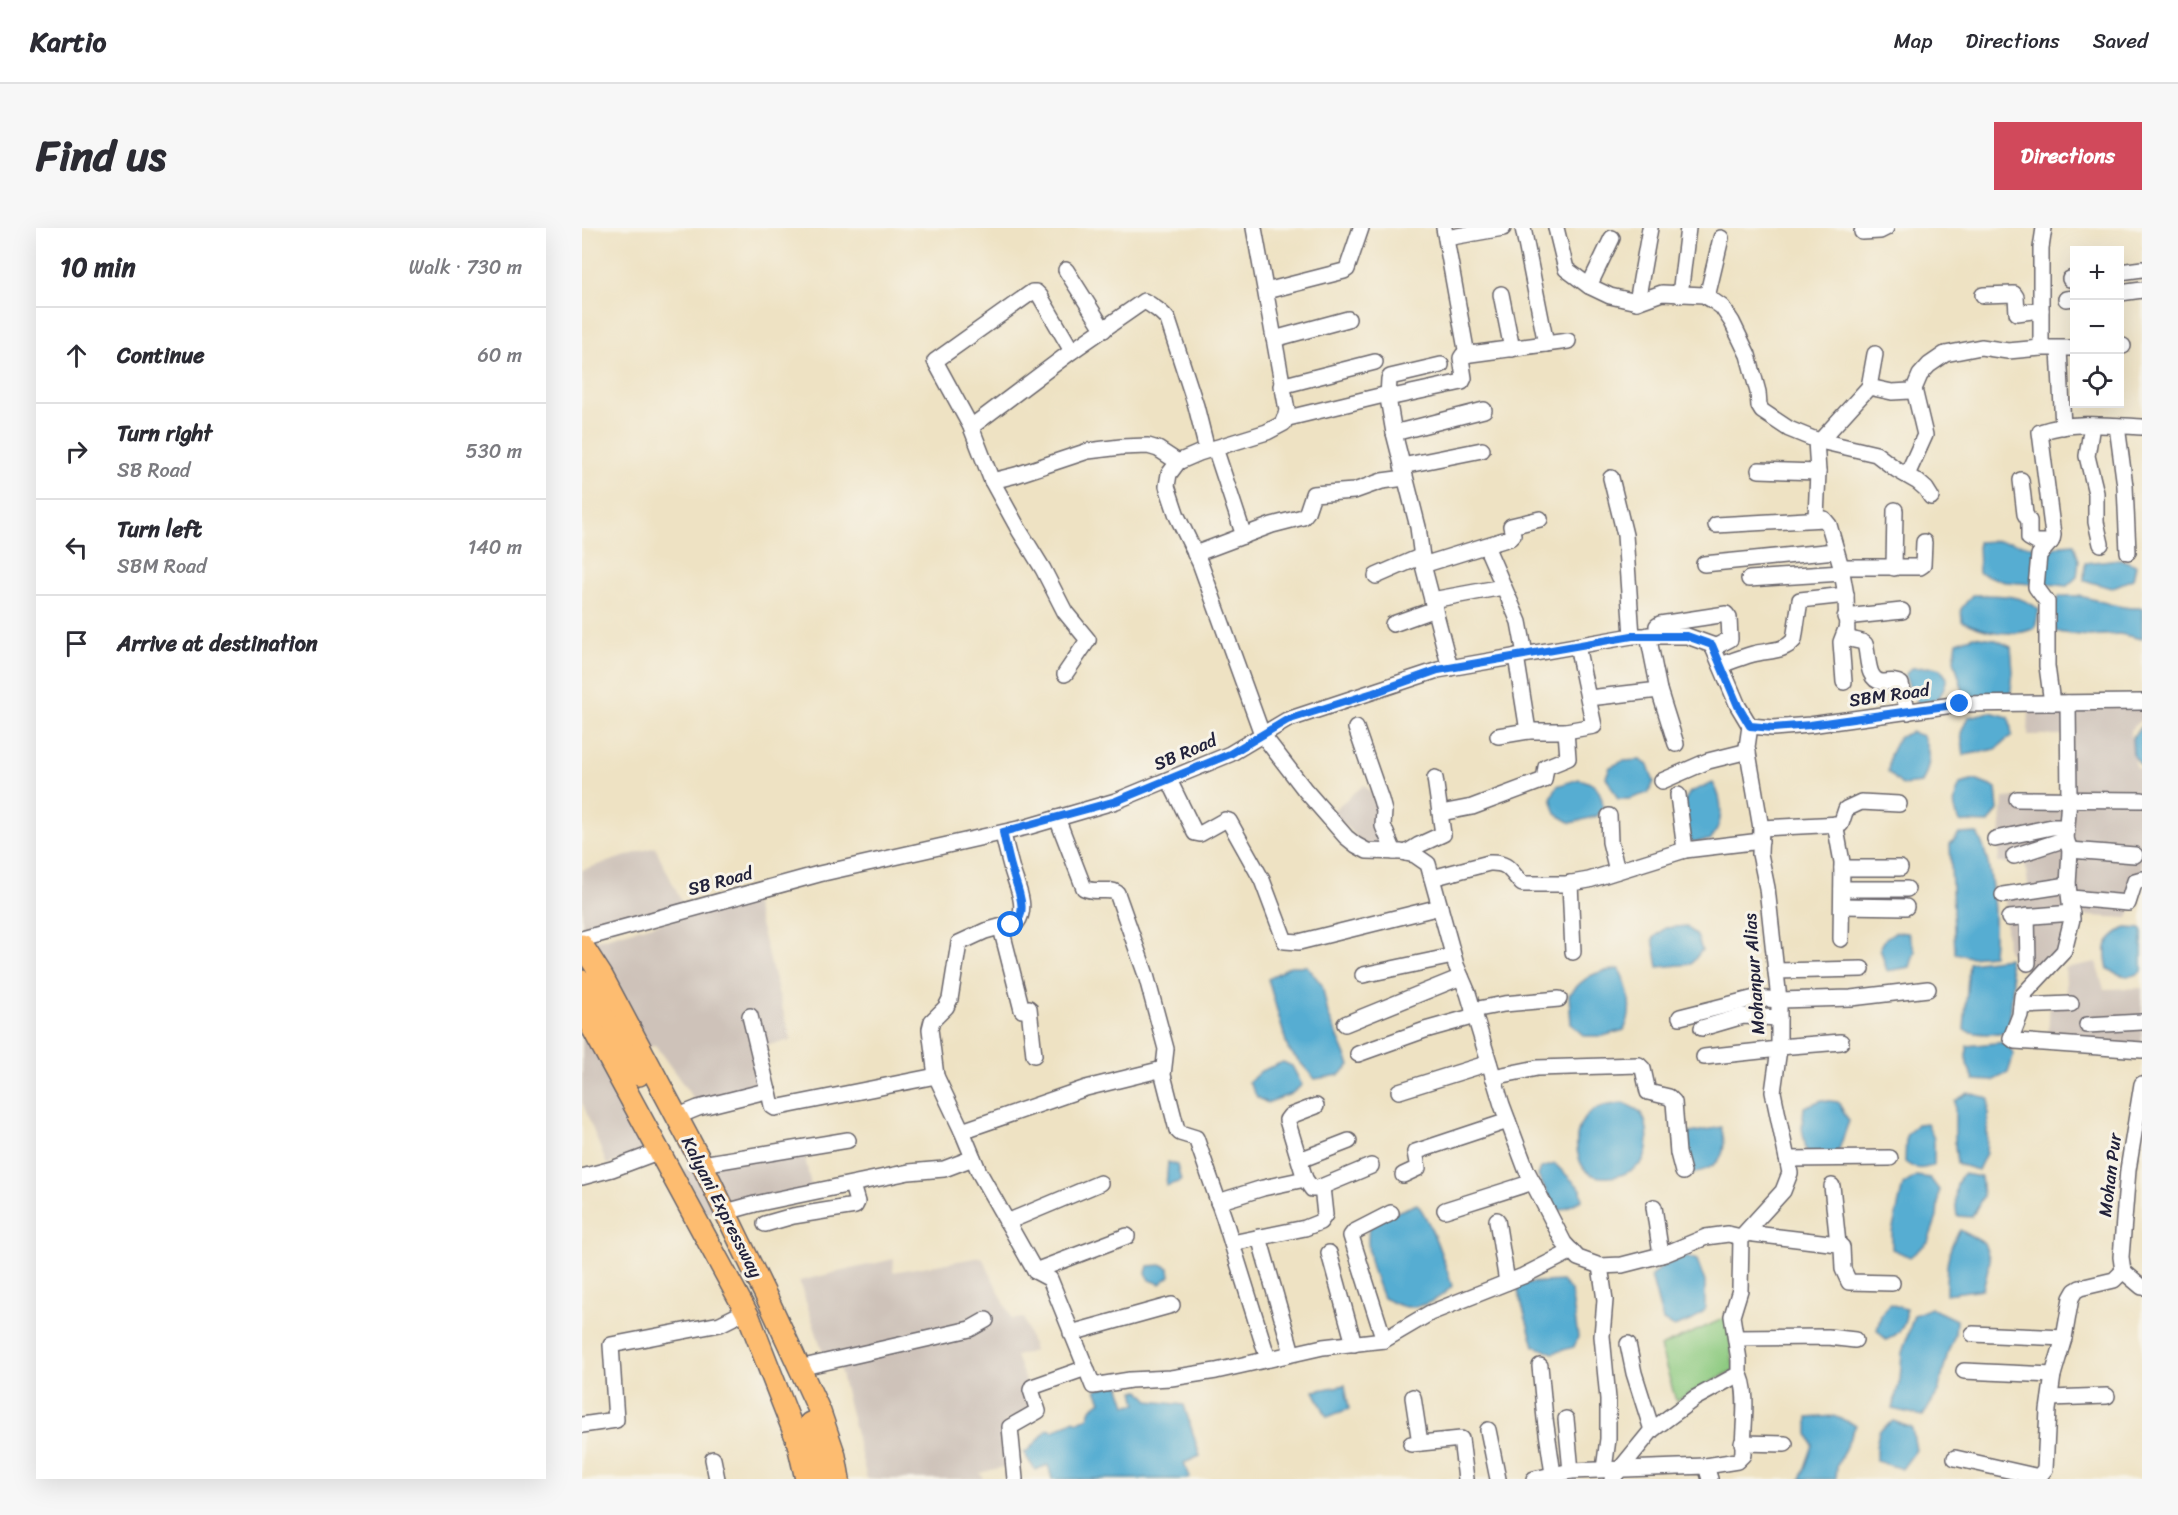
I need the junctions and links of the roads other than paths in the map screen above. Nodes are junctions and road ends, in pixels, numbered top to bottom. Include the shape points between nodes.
1 (1254, 228) edge
2 (1361, 228) edge
3 (1503, 228) edge
4 (1523, 228) edge
5 (1650, 228) edge
6 (1688, 228) edge
7 (1886, 228) edge
8 (2044, 228) edge
9 (1561, 230) edge
10 (1862, 232) dead end
11 (1445, 233) edge
12 (1612, 238) dead end
13 (1721, 238) dead end
14 (2142, 269) edge
15 (1066, 270) dead end
16 (2124, 271) edge
17 (1588, 286) junction
18 (2142, 290) edge
19 (1266, 291) junction
20 (2124, 292) edge
21 (1501, 294) dead end
22 (1680, 295) junction
23 (1983, 295) dead end
24 (1707, 297) junction
25 (1637, 302) junction
26 (2041, 310) junction
27 (1348, 319) dead end
28 (1104, 330) junction
29 (1274, 339) junction
30 (1568, 341) dead end
31 (1546, 344) junction
32 (2041, 348) junction
33 (2070, 348) edge
34 (1512, 349) junction
35 (2059, 349) junction
36 (1072, 351) junction
37 (1875, 354) dead end
38 (1467, 355) junction
39 (1375, 362) dead end
40 (1441, 364) dead end
41 (1281, 386) junction
42 (1869, 387) junction
43 (1914, 389) junction
44 (2068, 395) edge
45 (1388, 396) junction
46 (1484, 410) dead end
47 (1284, 419) junction
48 (2092, 425) junction
49 (2117, 426) junction
50 (971, 427) junction
51 (2063, 427) junction
52 (2142, 427) edge
53 (1394, 433) junction
54 (1818, 441) junction
55 (1211, 449) junction
56 (1482, 450) dead end
57 (1179, 462) junction
58 (1759, 470) dead end
59 (1403, 472) junction
60 (1818, 472) junction
61 (1907, 475) junction
62 (1611, 478) dead end
63 (2021, 480) dead end
64 (992, 481) junction
65 (1931, 497) dead end
66 (1894, 510) dead end
67 (1816, 518) junction
68 (1540, 519) dead end
69 (1716, 525) dead end
70 (1244, 536) junction
71 (1924, 542) dead end
72 (2050, 542) junction
73 (2101, 544) dead end
74 (1486, 546) junction
75 (1835, 551) junction
76 (2128, 552) dead end
77 (1195, 554) junction
78 (1423, 561) junction
79 (1704, 564) dead end
80 (1894, 568) junction
81 (1841, 570) junction
82 (1376, 576) dead end
83 (1749, 579) dead end
84 (1503, 587) junction
85 (1845, 595) junction
86 (1433, 605) junction
87 (1902, 611) dead end
88 (1846, 623) junction
89 (1393, 624) dead end
90 (1652, 635) junction
91 (1632, 636) junction
92 (1577, 646) junction
93 (1713, 648) junction
94 (1520, 655) junction
95 (1721, 665) junction
96 (1449, 668) junction
97 (1065, 674) dead end
98 (1844, 682) dead end
99 (1659, 690) junction
100 (1589, 698) junction
101 (2142, 702) edge
102 (2052, 703) junction
103 (2068, 703) junction
104 (1908, 712) junction
105 (1750, 726) junction
106 (1356, 728) dead end
107 (1528, 731) junction
108 (1566, 731) junction
109 (1262, 734) junction
110 (1498, 736) dead end
111 (1676, 744) dead end
112 (1748, 751) junction
113 (1435, 778) dead end
114 (1169, 780) junction
115 (1662, 782) dead end
116 (1678, 795) dead end
117 (2069, 798) junction
118 (2017, 799) dead end
119 (2142, 800) edge
120 (1899, 804) dead end
121 (1441, 813) junction
122 (1609, 816) dead end
123 (1057, 818) junction
124 (1835, 824) junction
125 (1003, 832) junction
126 (1761, 834) junction
127 (1995, 839) dead end
128 (2068, 839) junction
129 (1685, 850) junction
130 (1400, 853) junction
131 (2135, 855) dead end
132 (2014, 856) dead end
133 (1842, 868) junction
134 (1900, 868) dead end
135 (1617, 871) junction
136 (1432, 878) junction
137 (2142, 879) edge
138 (1570, 883) junction
139 (1842, 889) junction
140 (1907, 889) dead end
141 (2003, 895) dead end
142 (2070, 899) junction
143 (1842, 906) junction
144 (1440, 907) junction
145 (1906, 907) dead end
146 (2027, 916) junction
147 (2009, 918) dead end
148 (1001, 928) junction
149 (582, 939) edge
150 (1841, 939) dead end
151 (582, 945) edge
152 (1573, 952) dead end
153 (1453, 956) junction
154 (2028, 963) dead end
155 (1862, 969) dead end
156 (1776, 971) junction
157 (1364, 975) dead end
158 (1461, 977) junction
159 (582, 981) edge
160 (1928, 989) dead end
161 (1559, 999) dead end
162 (1779, 1000) junction
163 (2071, 1004) dead end
164 (2021, 1006) junction
165 (582, 1010) edge
166 (1474, 1013) junction
167 (750, 1017) dead end
168 (1680, 1017) dead end
169 (1779, 1018) junction
170 (2142, 1022) edge
171 (1345, 1024) dead end
172 (2087, 1025) dead end
173 (1701, 1028) dead end
174 (582, 1032) edge
175 (1841, 1042) dead end
176 (1779, 1048) junction
177 (2142, 1050) edge
178 (1358, 1054) dead end
179 (1034, 1055) dead end
180 (1704, 1057) dead end
181 (1163, 1069) junction
182 (1491, 1070) junction
183 (936, 1076) junction
184 (2142, 1084) edge
185 (768, 1091) junction
186 (1399, 1091) dead end
187 (1316, 1106) dead end
188 (676, 1117) junction
189 (1508, 1121) junction
190 (962, 1131) junction
191 (848, 1140) dead end
192 (1349, 1141) dead end
193 (652, 1154) junction
194 (973, 1158) junction
195 (1890, 1158) dead end
196 (1787, 1159) junction
197 (1300, 1160) junction
198 (702, 1164) junction
199 (1371, 1166) dead end
200 (1683, 1172) dead end
201 (1403, 1174) dead end
202 (582, 1177) edge
203 (1305, 1179) junction
204 (1533, 1182) junction
205 (1100, 1183) dead end
206 (852, 1185) junction
207 (1832, 1186) dead end
208 (1322, 1187) junction
209 (1218, 1202) junction
210 (1654, 1207) dead end
211 (1445, 1210) dead end
212 (726, 1212) junction
213 (1391, 1213) dead end
214 (1497, 1220) dead end
215 (1007, 1222) junction
216 (765, 1224) dead end
217 (1744, 1235) junction
218 (1127, 1236) dead end
219 (1259, 1237) junction
220 (1232, 1244) junction
221 (1838, 1244) junction
222 (1572, 1251) junction
223 (1329, 1253) dead end
224 (1661, 1255) junction
225 (1600, 1266) junction
226 (1035, 1271) junction
227 (2122, 1271) junction
228 (1508, 1282) junction
229 (1892, 1283) dead end
230 (2142, 1287) edge
231 (1172, 1305) dead end
232 (736, 1316) junction
233 (986, 1320) dead end
234 (1071, 1333) junction
235 (1973, 1334) dead end
236 (1736, 1338) junction
237 (2064, 1338) junction
238 (1384, 1340) junction
239 (1855, 1340) dead end
240 (1354, 1344) junction
241 (1628, 1344) dead end
242 (1292, 1353) junction
243 (1268, 1359) junction
244 (1540, 1366) dead end
245 (799, 1368) junction
246 (1086, 1368) junction
247 (1964, 1371) dead end
248 (1739, 1374) junction
249 (2053, 1375) junction
250 (2107, 1396) dead end
251 (1413, 1397) dead end
252 (2050, 1398) junction
253 (1566, 1419) dead end
254 (582, 1425) edge
255 (1488, 1430) dead end
256 (1652, 1431) junction
257 (1742, 1443) junction
258 (1785, 1444) dead end
259 (713, 1458) dead end
260 (1955, 1458) dead end
261 (1571, 1471) junction
262 (1708, 1472) edge
263 (1612, 1473) edge
264 (1553, 1474) junction
265 (2038, 1478) edge
266 (717, 1479) edge
267 (795, 1479) edge
268 (806, 1479) edge
269 (823, 1479) edge
270 (839, 1479) edge
271 (1015, 1479) edge
272 (1466, 1479) edge
273 (1498, 1479) edge
274 (1534, 1479) edge

1 - 19 street
2 - 19 street via 1344,271
3 - 11 street
4 - 31 street
5 - 25 street
6 - 22 street
7 - 10 street
8 - 26 street
9 - 17 street via 1566,269
11 - 38 street
12 - 17 street
13 - 24 street
14 - 16 street
15 - 28 street
17 - 25 street
18 - 20 street
19 - 29 street
21 - 34 street
22 - 24 street
22 - 25 street via 1662,293
23 - 26 street via 2014,294 2017,313
24 - 54 street via 1722,307 1748,354 1762,411 1789,429
26 - 32 street
27 - 29 street
28 - 36 street
28 - 55 street via 1143,301 1162,312
29 - 41 street
30 - 31 street
31 - 34 street
32 - 35 street
32 - 43 street via 2008,351 1981,347 1945,354 1920,375
33 - 35 street
34 - 38 street
35 - 44 street
36 - 50 street
36 - 50 street via 1040,296 1032,292 935,360
37 - 42 street
38 - 45 street via 1461,358 1462,382
39 - 41 street
40 - 45 street via 1390,377
41 - 47 street via 1287,410
42 - 43 street via 1892,392
42 - 54 street
43 - 61 street via 1925,435
44 - 51 street
45 - 47 street
45 - 53 street
46 - 53 street
47 - 55 street via 1284,423 1267,432
48 - 49 street
48 - 51 street
48 - 73 street via 2087,456 2096,493
49 - 52 street
49 - 76 street
50 - 64 street
51 - 72 street via 2039,435 2053,535
53 - 59 street
54 - 60 street
54 - 61 street via 1876,454
55 - 57 street
55 - 70 street
56 - 59 street
57 - 64 street via 1148,446 1121,447 1089,451
57 - 77 street via 1169,474 1167,486
58 - 60 street
59 - 70 street via 1354,491 1313,494 1303,517
59 - 78 street
60 - 67 street
61 - 65 street
62 - 91 street via 1625,535
63 - 72 street via 2029,538
64 - 97 street via 1065,612 1088,640
66 - 80 street
67 - 69 street
67 - 75 street via 1829,525
68 - 74 street via 1513,525 1512,537
70 - 77 street
71 - 80 street via 1923,565
72 - 102 street via 2039,555 2036,587 2046,602
74 - 78 street
74 - 84 street
75 - 79 street
75 - 81 street
77 - 109 street
78 - 82 street
78 - 86 street
80 - 81 street
81 - 83 street
81 - 85 street
84 - 86 street
84 - 94 street via 1519,622
85 - 88 street
85 - 95 street via 1800,600 1792,643
86 - 89 street
86 - 96 street
87 - 88 street
88 - 98 street via 1841,642
88 - 104 street via 1849,639 1865,644 1874,679 1901,684
90 - 91 street, SB Road
90 - 93 street, SB Road via 1687,636
90 - 93 street via 1660,624 1726,614 1730,639
90 - 99 street
91 - 92 street, SB Road
92 - 94 street, SB Road
92 - 100 street
93 - 95 street
94 - 96 street, SB Road
94 - 107 street
95 - 105 street
96 - 109 street, SB Road via 1287,720
99 - 100 street
99 - 111 street
100 - 108 street via 1594,726
101 - 103 street, SBM Road
102 - 103 street, SBM Road
102 - 104 street, SBM Road via 1960,704
103 - 117 street
104 - 105 street, SBM Road via 1773,728
105 - 112 street, Mohanpur Alias
106 - 130 street via 1381,800 1383,826
107 - 108 street
107 - 110 street
108 - 121 street via 1568,759 1546,767 1544,780 1472,807
109 - 114 street, SB Road via 1230,754
109 - 130 street via 1346,837 1367,851
112 - 115 street via 1708,761
112 - 126 street, Mohanpur Alias
113 - 121 street
114 - 123 street, SB Road
114 - 144 street via 1195,833 1229,821 1262,880 1285,941 1299,942
116 - 129 street
117 - 118 street
117 - 119 street
117 - 128 street
120 - 124 street via 1861,802 1846,809 1841,824
121 - 130 street via 1443,834
122 - 135 street
123 - 125 street, SB Road
123 - 181 street via 1084,888 1117,893 1146,975 1166,1049
124 - 126 street
124 - 133 street
125 - 148 street via 1021,905 1017,922
125 - 149 street, SB Road via 819,874
126 - 129 street
126 - 156 street, Mohanpur Alias
127 - 128 street via 2052,827
128 - 131 street
128 - 132 street
128 - 142 street
129 - 135 street
130 - 136 street via 1422,858
133 - 134 street
133 - 139 street
135 - 138 street
136 - 138 street via 1498,862 1506,864 1522,884
136 - 144 street
137 - 142 street via 2136,881 2128,903
138 - 152 street
139 - 140 street
139 - 143 street
141 - 142 street
142 - 146 street
142 - 164 street via 2064,951 2022,996
143 - 145 street
143 - 150 street
144 - 153 street
146 - 147 street
146 - 154 street
148 - 179 street via 1022,1010 1029,1008
148 - 183 street via 965,939 957,946 950,999 930,1029
151 - 188 highway, Kalyani Expressway
153 - 157 street
153 - 158 street
155 - 156 street
156 - 162 street, Mohanpur Alias
158 - 166 street
158 - 171 street
159 - 269 highway via 653,1097 759,1302 813,1432
160 - 162 street via 1851,998
161 - 166 street via 1504,1004
162 - 168 street via 1755,998
162 - 169 street, Mohanpur Alias
163 - 164 street
164 - 177 street via 2011,1038 2015,1041
165 - 268 highway via 749,1317 797,1440
166 - 178 street
166 - 182 street
167 - 185 street
169 - 173 street via 1743,1016
169 - 176 street, Mohanpur Alias
170 - 172 street
174 - 193 highway, Kalyani Expressway
175 - 176 street
176 - 180 street
176 - 196 street, Mohanpur Alias via 1773,1092
181 - 190 street via 1086,1088
181 - 209 street via 1176,1130 1196,1138
182 - 186 street
182 - 189 street
182 - 200 street via 1640,1065 1648,1092 1674,1102
183 - 185 street via 775,1108
183 - 190 street
184 - 227 street, Mohan Pur via 2128,1170
185 - 188 street
187 - 197 street via 1287,1118
188 - 198 highway, Kalyani Expressway
189 - 201 street via 1415,1152 1418,1168
189 - 204 street
190 - 194 street
191 - 198 street
192 - 197 street
193 - 202 street
193 - 232 highway, Kalyani Expressway
194 - 206 street via 944,1169 909,1172
194 - 215 street
195 - 196 street
196 - 217 street, Mohanpur Alias via 1790,1173 1783,1191
197 - 203 street
198 - 212 highway, Kalyani Expressway
199 - 208 street
203 - 208 street via 1313,1190
203 - 209 street
204 - 211 street
204 - 222 street via 1564,1243
205 - 215 street
206 - 212 street
206 - 216 street via 855,1206
207 - 221 street
208 - 219 street via 1326,1210 1323,1219 1305,1228
209 - 220 street
210 - 224 street
212 - 245 highway, Kalyani Expressway
213 - 238 street via 1351,1236
214 - 228 street
215 - 226 street
217 - 221 street
217 - 224 street via 1706,1237
217 - 236 street via 1740,1290 1732,1316
218 - 226 street
219 - 220 street
219 - 242 street
220 - 243 street
221 - 229 street via 1842,1247 1843,1269 1849,1282
222 - 225 street via 1578,1258
222 - 228 street
223 - 240 street
224 - 225 street
225 - 263 street via 1605,1300 1602,1336
226 - 234 street via 1050,1279
227 - 230 street
227 - 237 street via 2114,1280 2075,1291 2069,1302
228 - 238 street via 1430,1313
231 - 234 street
232 - 254 street via 711,1326 611,1345 616,1420
232 - 267 highway, Kalyani Expressway via 784,1435
233 - 245 street via 970,1329
234 - 246 street
235 - 237 street
236 - 239 street
236 - 248 street
237 - 249 street
238 - 240 street
240 - 242 street
241 - 256 street
242 - 243 street
243 - 246 street via 1171,1378 1093,1386
244 - 264 street
245 - 270 highway, Kalyani Expressway via 820,1412
246 - 271 street via 1032,1387 1038,1411 1010,1427
247 - 249 street
248 - 256 street via 1695,1398
248 - 257 street via 1744,1395
249 - 252 street
250 - 252 street
251 - 272 street via 1415,1444 1461,1439
252 - 265 street via 2045,1469
253 - 261 street
255 - 273 street
256 - 263 street
257 - 258 street
257 - 262 street via 1741,1459
259 - 266 street
260 - 265 street
261 - 263 street
261 - 264 street
262 - 263 street
264 - 274 street

